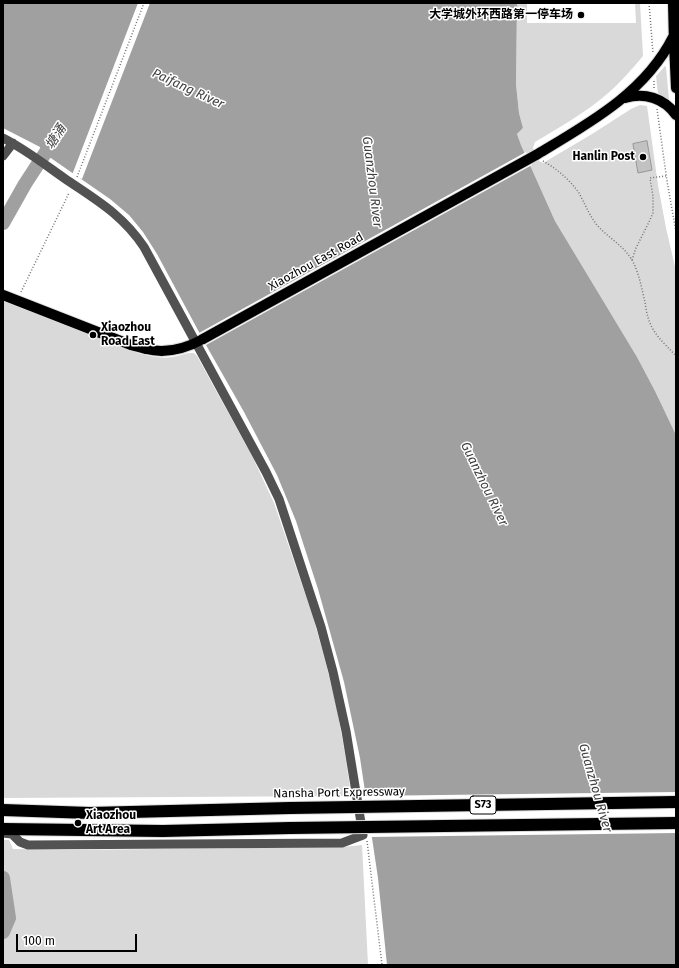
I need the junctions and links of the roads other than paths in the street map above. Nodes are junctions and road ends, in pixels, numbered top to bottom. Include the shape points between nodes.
1 (673, 3) edge
2 (673, 37) junction
3 (676, 88) edge
4 (623, 98) junction
5 (676, 114) edge
6 (3, 138) edge
7 (13, 143) junction
8 (3, 156) edge
9 (3, 295) edge
10 (199, 341) junction
11 (676, 802) edge
12 (3, 810) edge
13 (676, 823) edge
14 (5, 832) edge

1 - 2 main road
2 - 3 main road
2 - 4 main road, Xiaozhou East Road via 663,56 650,72
4 - 5 main road via 648,96 667,104
4 - 10 main road, Xiaozhou East Road, bridge via 540,158
6 - 7 street
7 - 8 street
7 - 10 street via 75,181 125,222 144,247
9 - 10 main road, Xiaozhou East Road via 145,349 172,351
10 - 14 street via 279,500 321,627 333,672 346,731 363,835 342,844 28,845
11 - 12 highway, Nansha Port Expressway / S73, bridge via 90,813
13 - 14 highway, S73, bridge

